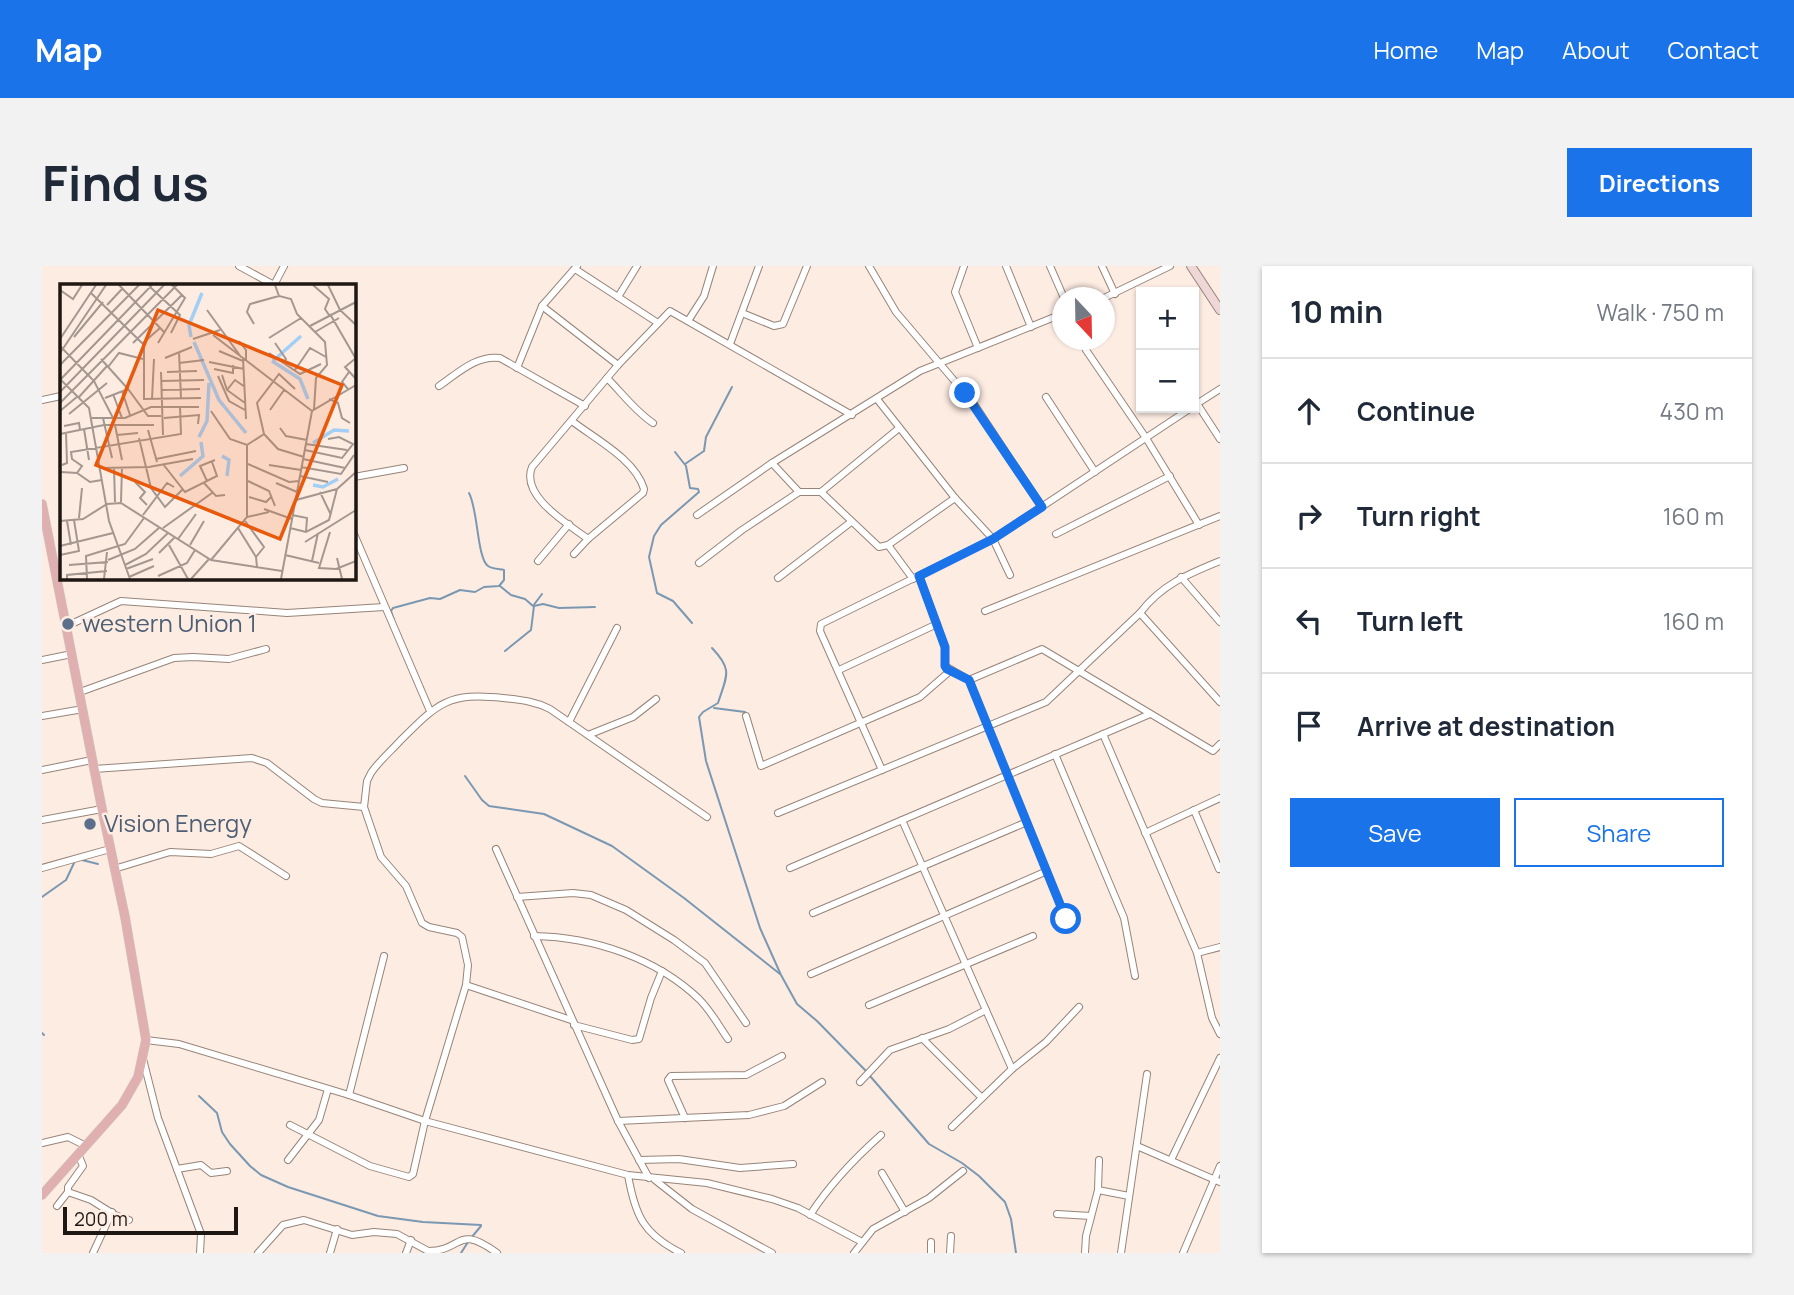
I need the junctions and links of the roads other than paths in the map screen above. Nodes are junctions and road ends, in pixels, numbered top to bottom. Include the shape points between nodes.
1 (239, 266) edge
2 (284, 266) edge
3 (637, 266) edge
4 (713, 266) edge
5 (759, 266) edge
6 (807, 266) edge
7 (869, 266) edge
8 (964, 266) edge
9 (1006, 266) edge
10 (1050, 266) edge
11 (1102, 266) edge
12 (1170, 266) edge
13 (1191, 266) edge
14 (576, 267) edge
15 (265, 284) edge
16 (275, 284) edge
17 (1059, 287) edge
18 (1112, 287) edge
19 (1115, 294) edge
20 (618, 297) junction
21 (542, 306) junction
22 (1220, 310) edge
23 (742, 313) junction
24 (1052, 318) edge
25 (688, 321) junction
26 (658, 323) junction
27 (1031, 327) junction
28 (730, 344) junction
29 (978, 348) junction
30 (1086, 350) dead end
31 (940, 363) junction
32 (618, 365) junction
33 (517, 368) junction
34 (607, 378) junction
35 (439, 386) dead end
36 (1220, 389) edge
37 (60, 396) edge
38 (1046, 397) dead end
39 (877, 399) junction
40 (42, 400) edge
41 (1199, 401) edge
42 (585, 405) junction
43 (1199, 411) edge
44 (1182, 413) edge
45 (852, 415) junction
46 (572, 421) junction
47 (653, 423) dead end
48 (898, 429) junction
49 (1147, 439) junction
50 (1220, 439) edge
51 (772, 463) junction
52 (404, 468) dead end
53 (1095, 472) junction
54 (1170, 476) junction
55 (355, 477) edge
56 (799, 492) junction
57 (821, 492) junction
58 (955, 498) junction
59 (1042, 507) junction
60 (42, 509) edge
61 (697, 515) dead end
62 (1220, 516) edge
63 (851, 522) junction
64 (569, 524) junction
65 (1199, 525) junction
66 (1056, 534) dead end
67 (355, 536) edge
68 (588, 539) junction
69 (993, 539) junction
70 (888, 545) junction
71 (574, 554) dead end
72 (57, 560) edge
73 (538, 561) dead end
74 (1220, 561) edge
75 (699, 563) dead end
76 (1010, 575) dead end
77 (778, 578) dead end
78 (916, 578) junction
79 (1181, 578) junction
80 (384, 607) junction
81 (985, 611) dead end
82 (1140, 613) junction
83 (1220, 622) edge
84 (937, 624) junction
85 (67, 626) junction
86 (617, 628) dead end
87 (266, 649) dead end
88 (72, 654) junction
89 (42, 660) edge
90 (839, 670) junction
91 (950, 671) junction
92 (1077, 672) junction
93 (969, 680) junction
94 (80, 692) junction
95 (656, 699) dead end
96 (1220, 702) edge
97 (83, 709) junction
98 (430, 711) junction
99 (1150, 714) junction
100 (42, 716) edge
101 (746, 716) dead end
102 (569, 722) junction
103 (862, 723) junction
104 (988, 726) junction
105 (1103, 734) junction
106 (588, 735) junction
107 (1220, 744) edge
108 (1213, 751) junction
109 (1055, 754) junction
110 (1220, 756) edge
111 (93, 764) junction
112 (42, 770) edge
113 (882, 770) junction
114 (1007, 775) junction
115 (1220, 798) edge
116 (364, 807) junction
117 (102, 809) junction
118 (1194, 810) junction
119 (778, 813) dead end
120 (707, 817) dead end
121 (42, 820) edge
122 (902, 820) junction
123 (1027, 822) junction
124 (1146, 833) junction
125 (110, 849) junction
126 (496, 849) dead end
127 (42, 867) edge
128 (922, 867) junction
129 (790, 868) dead end
130 (114, 869) junction
131 (1219, 869) edge
132 (1047, 871) junction
133 (286, 876) dead end
134 (517, 897) junction
135 (813, 913) dead end
136 (944, 915) junction
137 (1066, 919) dead end
138 (534, 936) junction
139 (1033, 936) dead end
140 (1220, 947) edge
141 (1197, 953) junction
142 (384, 956) dead end
143 (966, 965) junction
144 (662, 971) junction
145 (811, 974) dead end
146 (1135, 976) dead end
147 (466, 985) junction
148 (869, 1005) dead end
149 (1079, 1007) dead end
150 (986, 1010) junction
151 (573, 1022) junction
152 (746, 1023) dead end
153 (1220, 1034) edge
154 (922, 1038) junction
155 (728, 1039) dead end
156 (146, 1040) junction
157 (782, 1056) dead end
158 (142, 1058) junction
159 (1220, 1058) edge
160 (1012, 1069) junction
161 (1147, 1074) dead end
162 (822, 1082) dead end
163 (860, 1082) dead end
164 (328, 1089) junction
165 (349, 1095) junction
166 (982, 1098) junction
167 (685, 1118) junction
168 (425, 1121) junction
169 (618, 1121) junction
170 (290, 1125) dead end
171 (952, 1127) dead end
172 (308, 1134) junction
173 (881, 1135) dead end
174 (42, 1143) edge
175 (86, 1146) junction
176 (1137, 1146) junction
177 (78, 1154) junction
178 (288, 1160) dead end
179 (639, 1160) junction
180 (1098, 1160) dead end
181 (1171, 1160) junction
182 (793, 1164) dead end
183 (1220, 1166) edge
184 (177, 1169) junction
185 (227, 1171) dead end
186 (963, 1171) dead end
187 (882, 1173) dead end
188 (628, 1175) junction
189 (651, 1178) junction
190 (1217, 1180) edge
191 (1098, 1190) junction
192 (68, 1192) junction
193 (42, 1195) edge
194 (1129, 1196) junction
195 (57, 1206) dead end
196 (112, 1212) junction
197 (905, 1212) junction
198 (810, 1214) junction
199 (1056, 1214) dead end
200 (1091, 1216) junction
201 (130, 1220) dead end
202 (337, 1230) junction
203 (951, 1236) dead end
204 (411, 1240) junction
205 (931, 1241) dead end
206 (862, 1242) junction
207 (93, 1253) edge
208 (200, 1253) edge
209 (258, 1253) edge
210 (330, 1253) edge
211 (407, 1253) edge
212 (497, 1253) edge
213 (681, 1253) edge
214 (772, 1253) edge
215 (854, 1253) edge
216 (931, 1253) edge
217 (950, 1253) edge
218 (1085, 1253) edge
219 (1121, 1253) edge
220 (1183, 1253) edge

1 - 15 street
2 - 16 street
3 - 20 street
4 - 25 street via 704,296
5 - 23 street
6 - 23 street via 783,324 774,326
7 - 31 street via 896,312
8 - 29 street via 955,292
9 - 27 street
10 - 17 street
11 - 18 street
12 - 19 street
13 - 22 main road
14 - 20 street
14 - 21 street
20 - 26 street
21 - 32 street
21 - 33 street
23 - 28 street
24 - 27 street
25 - 26 street via 673,310
25 - 28 street
26 - 32 street
27 - 29 street
28 - 45 street
29 - 31 street
30 - 49 street
31 - 39 street
31 - 59 street via 974,404
32 - 34 street
33 - 35 street via 490,357 469,364
33 - 42 street
34 - 42 street
34 - 47 street
36 - 41 street
37 - 40 street
38 - 53 street
39 - 45 street
39 - 48 street
42 - 46 street
43 - 50 street
44 - 49 street
45 - 51 street
46 - 64 street via 529,472 539,499
46 - 68 street via 621,458 644,489
48 - 57 street
48 - 58 street
49 - 53 street
49 - 54 street
49 - 69 street
51 - 56 street
51 - 61 street
52 - 55 street
53 - 59 street
54 - 65 street
54 - 66 street
56 - 57 street
56 - 75 street
57 - 63 street
58 - 69 street
58 - 70 street
59 - 69 street
60 - 72 main road
62 - 65 street
63 - 70 street via 875,545
63 - 77 street
64 - 68 street
64 - 73 street
65 - 81 street
67 - 80 street
68 - 71 street
69 - 76 street
69 - 78 street
70 - 78 street
72 - 85 main road
74 - 79 street
78 - 84 street
78 - 90 street via 821,624
79 - 82 street via 1152,597
79 - 83 street
80 - 85 street via 287,613 121,601
80 - 98 street
82 - 92 street
82 - 96 street
84 - 90 street
84 - 91 street
85 - 88 main road
86 - 102 street
87 - 94 street via 229,659 174,658
88 - 89 street
88 - 94 main road
90 - 103 street
91 - 93 street
91 - 103 street via 920,698
92 - 93 street via 1042,649
92 - 99 street
92 - 104 street via 1046,702
93 - 104 street
94 - 97 main road
95 - 106 street via 633,717
97 - 100 street
97 - 111 main road
98 - 102 street via 454,698 482,696 539,704
98 - 116 street via 371,773
99 - 105 street
99 - 108 street
101 - 103 street via 761,766
102 - 106 street
103 - 113 street
104 - 113 street
104 - 114 street
105 - 109 street
105 - 124 street
106 - 120 street
107 - 108 street
108 - 110 street
109 - 114 street
109 - 146 street via 1124,918
111 - 112 street
111 - 116 street via 252,758 267,763 322,803
111 - 117 main road
113 - 119 street
114 - 122 street
114 - 123 street
115 - 118 street
116 - 147 street via 381,857 406,886 422,923 462,937 468,965
117 - 121 street
117 - 125 main road
118 - 124 street
118 - 131 street
122 - 128 street
122 - 129 street
123 - 128 street
123 - 132 street
124 - 141 street
125 - 127 street
125 - 130 main road
126 - 134 street
128 - 135 street
128 - 136 street
130 - 133 street via 167,853 211,854 239,846
130 - 156 main road
132 - 136 street
132 - 137 street
134 - 138 street
134 - 152 street via 591,895 626,910 705,963
136 - 143 street
136 - 145 street
138 - 144 street via 579,940
138 - 151 street
139 - 143 street
140 - 141 street
141 - 153 street
142 - 165 street
143 - 148 street
143 - 150 street
144 - 151 street via 639,1039
144 - 155 street via 698,998
147 - 151 street
147 - 168 street
149 - 160 street
150 - 154 street
150 - 160 street
151 - 169 street
154 - 163 street via 890,1050
154 - 166 street
156 - 158 main road
156 - 164 street via 180,1044
157 - 167 street via 746,1074 671,1076 668,1080
158 - 175 main road via 138,1077 122,1105
158 - 184 street
159 - 181 street
160 - 166 street
161 - 176 street
162 - 167 street via 767,1112
164 - 165 street
164 - 172 street via 319,1120
165 - 168 street
166 - 171 street
167 - 169 street
168 - 172 street via 409,1177 370,1166
168 - 188 street
169 - 179 street
170 - 172 street
172 - 178 street
173 - 198 street via 853,1160
174 - 175 street via 68,1137
175 - 177 main road
176 - 181 street
176 - 194 street
177 - 192 street via 83,1166
177 - 193 main road
179 - 182 street via 679,1159 740,1168
179 - 189 street
180 - 191 street
181 - 190 street
183 - 190 street
184 - 185 street via 201,1165 211,1174
184 - 208 street via 201,1234
186 - 197 street
187 - 197 street
188 - 189 street
188 - 213 street via 641,1221 656,1239
189 - 198 street via 707,1183
189 - 214 street via 692,1209
190 - 220 street
191 - 194 street
191 - 200 street
192 - 195 street
192 - 196 street
194 - 219 street
196 - 201 street
196 - 207 street
197 - 206 street via 873,1229
198 - 206 street
199 - 200 street
200 - 218 street
202 - 204 street via 352,1235 389,1232
202 - 209 street via 311,1221 289,1223
202 - 210 street
203 - 217 street
204 - 211 street
204 - 212 street via 434,1251 472,1239
205 - 216 street
206 - 215 street

